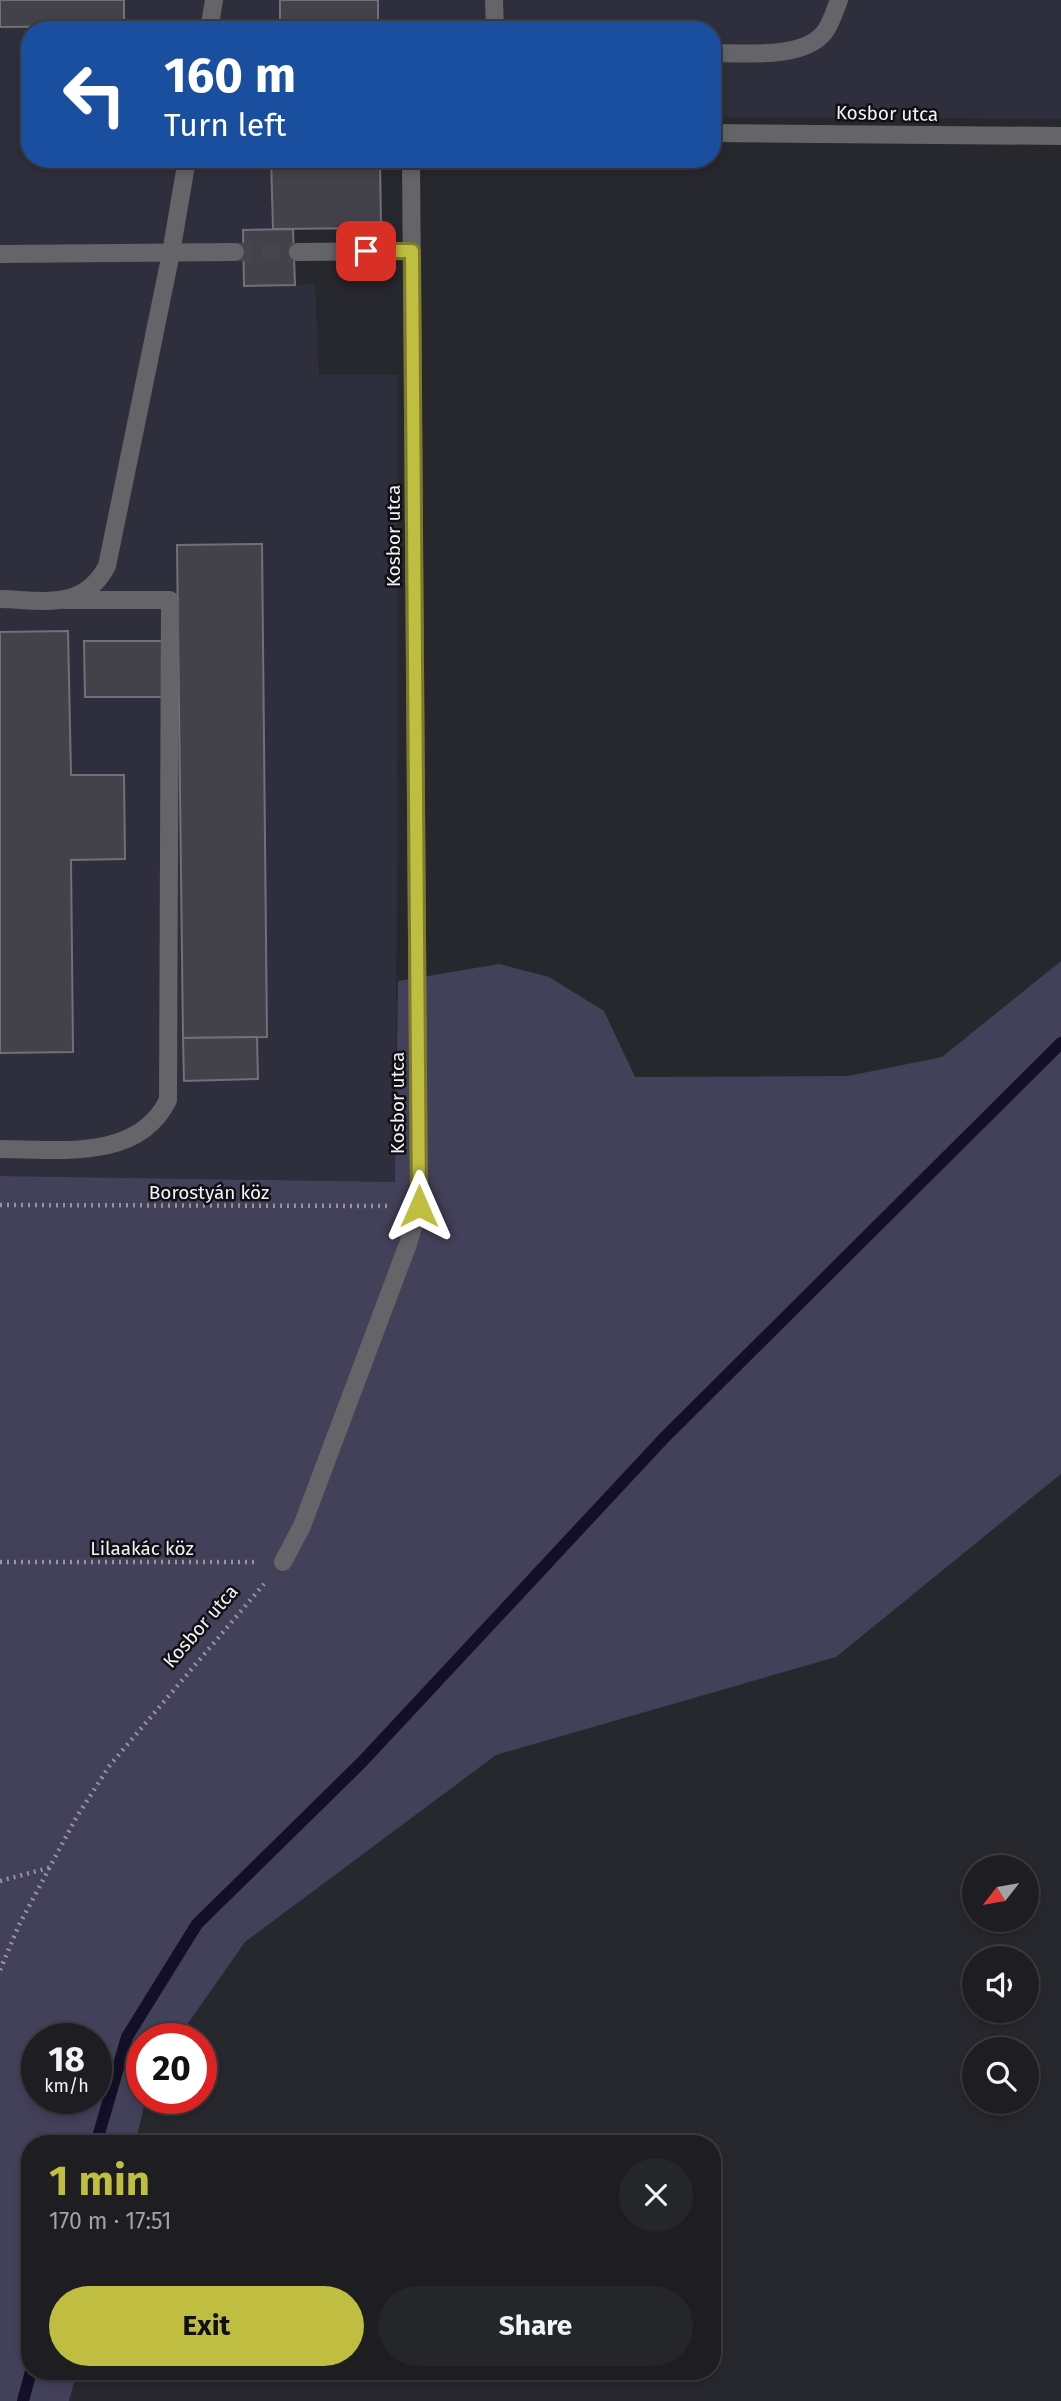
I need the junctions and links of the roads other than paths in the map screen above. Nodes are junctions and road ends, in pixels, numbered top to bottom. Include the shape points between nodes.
1 (214, 0) edge
2 (494, 0) edge
3 (839, 0) edge
4 (210, 21) edge
5 (495, 21) edge
6 (721, 53) edge
7 (721, 133) edge
8 (1061, 136) edge
9 (185, 168) edge
10 (411, 168) edge
11 (412, 251) junction
12 (235, 252) tunnel mouth
13 (298, 252) tunnel mouth
14 (171, 253) junction
15 (0, 254) edge
16 (0, 599) edge
17 (64, 600) junction
18 (0, 1149) edge
19 (283, 1562) road end

1 - 4 lane
2 - 5 lane
3 - 6 lane via 825,33 805,46 778,53
7 - 8 lane, Kosbor utca
9 - 14 lane
10 - 11 lane, Kosbor utca
11 - 13 lane
11 - 19 lane, Kosbor utca via 419,1206 302,1526
12 - 14 lane
14 - 15 lane
14 - 17 lane via 107,566 89,590
16 - 17 lane
17 - 18 lane via 170,600 167,1100 159,1117 118,1144 93,1149

